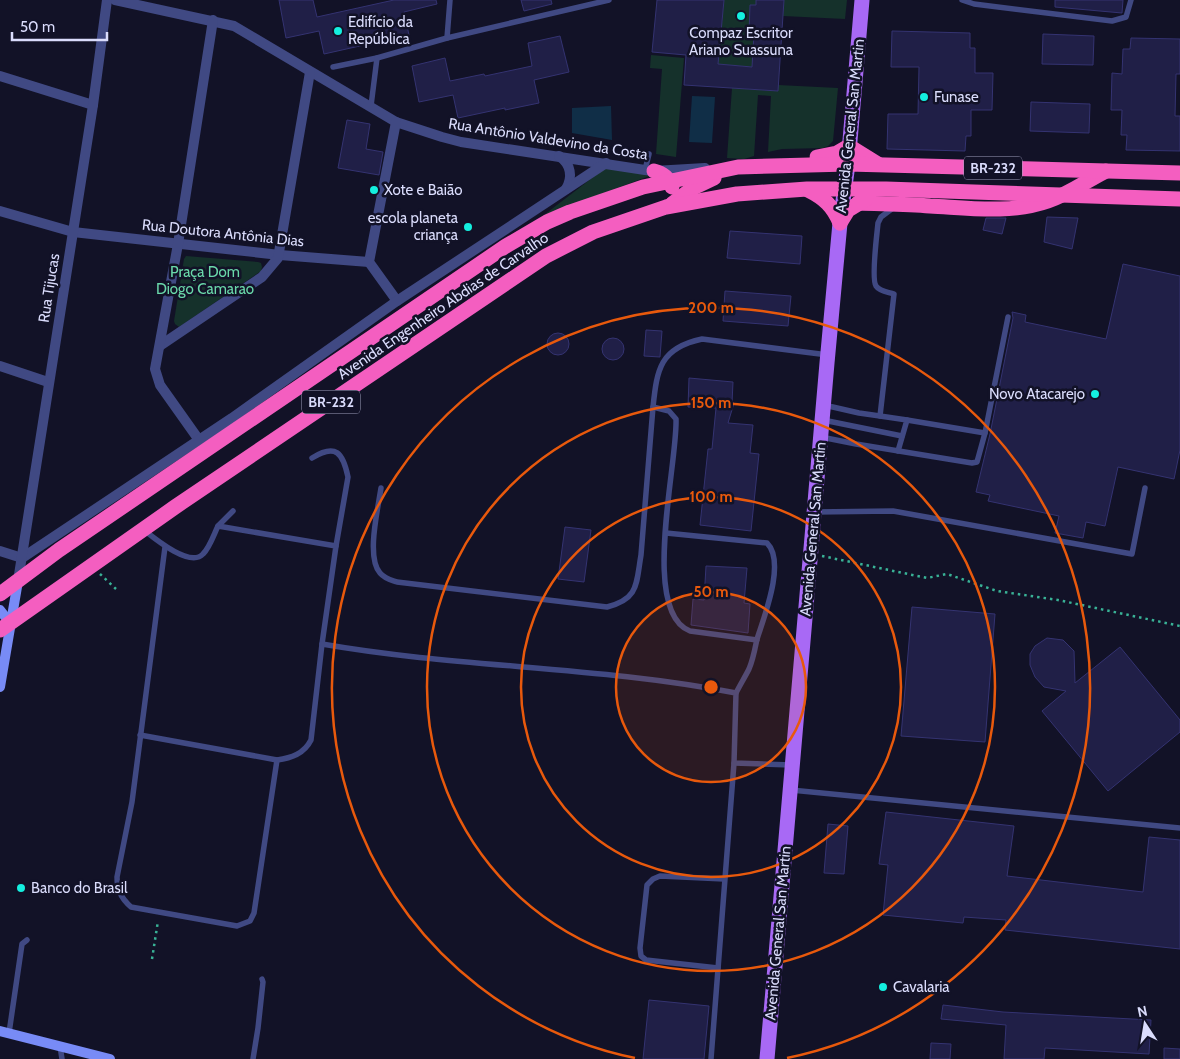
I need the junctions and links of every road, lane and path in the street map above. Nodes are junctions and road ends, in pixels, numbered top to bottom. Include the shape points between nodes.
1 (107, 0) edge
2 (115, 0) edge
3 (450, 0) edge
4 (609, 0) edge
5 (862, 0) edge
6 (962, 0) edge
7 (1131, 0) edge
8 (213, 20) junction
9 (447, 38) junction
10 (377, 58) junction
11 (333, 67) dead end
12 (310, 72) junction
13 (0, 76) edge
14 (93, 105) junction
15 (371, 106) junction
16 (396, 122) junction
17 (849, 146) junction
18 (649, 154) dead end
19 (558, 155) junction
20 (826, 156) junction
21 (606, 163) junction
22 (809, 164) junction
23 (848, 164) junction
24 (879, 165) junction
25 (757, 166) junction
26 (738, 167) junction
27 (649, 170) junction
28 (1107, 170) junction
29 (1180, 173) edge
30 (670, 181) junction
31 (565, 189) junction
32 (807, 189) junction
33 (845, 189) junction
34 (886, 189) junction
35 (1064, 195) junction
36 (1180, 199) edge
37 (858, 203) junction
38 (901, 204) junction
39 (666, 207) junction
40 (0, 211) edge
41 (840, 222) junction
42 (73, 232) junction
43 (178, 244) junction
44 (280, 255) junction
45 (369, 262) junction
46 (397, 301) junction
47 (1008, 317) dead end
48 (161, 345) junction
49 (828, 355) junction
50 (0, 366) edge
51 (48, 382) junction
52 (653, 407) junction
53 (823, 413) junction
54 (880, 416) junction
55 (907, 420) junction
56 (985, 433) junction
57 (902, 436) junction
58 (821, 437) junction
59 (199, 440) junction
60 (898, 451) junction
61 (312, 458) dead end
62 (381, 488) dead end
63 (1145, 488) dead end
64 (233, 511) dead end
65 (815, 512) junction
66 (218, 526) junction
67 (144, 529) junction
68 (666, 533) junction
69 (336, 546) junction
70 (165, 547) junction
71 (0, 551) edge
72 (811, 553) junction
73 (22, 558) junction
74 (91, 567) junction
75 (18, 581) junction
76 (116, 589) dead end
77 (0, 594) edge
78 (0, 610) edge
79 (1180, 626) edge
80 (5, 627) edge
81 (757, 640) junction
82 (322, 644) junction
83 (0, 687) edge
84 (736, 693) junction
85 (140, 735) junction
86 (277, 760) junction
87 (734, 763) junction
88 (793, 765) junction
89 (791, 790) junction
90 (1180, 828) edge
91 (724, 879) junction
92 (159, 912) junction
93 (27, 940) dead end
94 (152, 959) dead end
95 (718, 968) junction
96 (262, 979) dead end
97 (4, 1032) edge
98 (60, 1046) junction
99 (62, 1059) edge
100 (110, 1059) edge
101 (252, 1059) edge
102 (711, 1059) edge
103 (767, 1059) edge

1 - 14 street, Rua Tijucas
2 - 8 street, Rua Antônio Valdevino da Costa
3 - 9 lane
4 - 9 lane
5 - 17 main road, Avenida General San Martin
6 - 7 lane via 1112,21 1126,17
8 - 12 street, Rua Antônio Valdevino da Costa via 234,26
8 - 43 street
9 - 10 lane
10 - 11 lane
10 - 15 lane
12 - 15 street, Rua Antônio Valdevino da Costa
12 - 44 street
13 - 14 street
14 - 42 street, Rua Tijucas
15 - 16 street, Rua Antônio Valdevino da Costa
16 - 19 street, Rua Antônio Valdevino da Costa via 461,142
16 - 45 street
17 - 20 highway
17 - 23 main road, Avenida General San Martin
17 - 24 highway
18 - 27 lane
19 - 21 street, Rua Antônio Valdevino da Costa
19 - 31 street via 567,163 570,172 570,182
20 - 22 highway
20 - 25 highway
21 - 27 street, Rua Antônio Valdevino da Costa
21 - 31 street
22 - 23 highway, Avenida Engenheiro Abdias de Carvalho / BR-232
22 - 25 highway, Avenida Engenheiro Abdias de Carvalho / BR-232
23 - 24 highway, Avenida Engenheiro Abdias de Carvalho / BR-232
23 - 33 main road, Avenida General San Martin
24 - 28 highway, Avenida Engenheiro Abdias de Carvalho / BR-232
25 - 26 highway, Avenida Engenheiro Abdias de Carvalho / BR-232
25 - 39 highway via 706,181
26 - 27 street, Rua Antônio Valdevino da Costa
26 - 30 highway, Avenida Engenheiro Abdias de Carvalho / BR-232
27 - 30 highway via 662,173
28 - 29 highway, Avenida Engenheiro Abdias de Carvalho / BR-232
28 - 35 highway
30 - 39 highway via 672,199
30 - 75 highway, Avenida Engenheiro Abdias de Carvalho / BR-232 via 570,212 506,246
31 - 46 street
32 - 33 highway, Avenida Engenheiro Abdias de Carvalho / BR-232
32 - 39 highway, Avenida Engenheiro Abdias de Carvalho / BR-232 via 737,194
32 - 41 highway via 824,198
33 - 34 highway, Avenida Engenheiro Abdias de Carvalho / BR-232
33 - 41 main road, Avenida General San Martin
34 - 35 highway, Avenida Engenheiro Abdias de Carvalho / BR-232
34 - 37 highway
35 - 36 highway, Avenida Engenheiro Abdias de Carvalho / BR-232
35 - 38 highway via 1032,206 1008,209
37 - 38 highway
37 - 41 highway
38 - 54 lane via 887,212 878,223 876,287 894,294
39 - 67 highway, Avenida Engenheiro Abdias de Carvalho / BR-232 via 594,232 546,256
40 - 42 street, Rua Doutora Antônia Dias
41 - 49 main road, Avenida General San Martin
42 - 43 street, Rua Doutora Antônia Dias
42 - 51 street, Rua Tijucas
43 - 44 street, Rua Doutora Antônia Dias
43 - 48 street
44 - 45 street, Rua Doutora Antônia Dias
44 - 48 street via 262,277
45 - 46 street
46 - 59 street
47 - 56 lane
48 - 59 street via 156,362 157,380
49 - 52 lane via 702,339 686,343 670,353 661,365
49 - 53 main road, Avenida General San Martin
50 - 51 street
51 - 73 street, Rua Tijucas
52 - 62 lane via 638,576 629,598 618,604 607,607 397,582 386,578 379,572 373,558
52 - 68 lane via 670,411 676,419
53 - 54 lane
53 - 57 lane
53 - 58 main road, Avenida General San Martin
54 - 55 lane
55 - 56 lane
55 - 57 lane
56 - 60 lane via 977,462
57 - 60 lane
58 - 60 lane
58 - 65 main road, Avenida General San Martin
59 - 73 street
61 - 69 lane via 332,450 340,455 345,466 348,477
63 - 65 lane via 1132,554 893,511
64 - 66 lane
65 - 72 main road, Avenida General San Martin
66 - 69 lane
66 - 70 lane via 201,557 186,556
67 - 70 lane
67 - 74 highway, Avenida Engenheiro Abdias de Carvalho / BR-232
68 - 81 lane via 666,594 679,625 690,631
68 - 81 lane via 767,543 774,559 773,582
69 - 82 lane
70 - 85 lane
71 - 73 street
72 - 79 path via 927,578 947,574 997,591 1058,600
72 - 88 main road, Avenida General San Martin
73 - 75 street, Rua Tijucas
74 - 76 path
74 - 80 highway, Avenida Engenheiro Abdias de Carvalho / BR-232
75 - 77 highway, Avenida Engenheiro Abdias de Carvalho / BR-232
75 - 80 street
78 - 80 street
80 - 83 street
81 - 84 lane via 749,668
82 - 84 lane via 469,663 595,672
82 - 86 lane via 311,740 307,747 291,758
84 - 87 lane
85 - 86 lane
85 - 92 lane via 117,886 123,900 131,907
86 - 92 lane via 250,921 237,926
87 - 88 lane
87 - 91 lane
88 - 89 main road, Avenida General San Martin
89 - 90 lane
89 - 103 main road, Avenida General San Martin
91 - 95 lane
91 - 95 lane via 660,876 652,879 647,885 640,948 641,956 646,960
92 - 94 path
93 - 97 lane via 22,944
95 - 102 lane
96 - 101 lane
97 - 98 street
98 - 99 lane
98 - 100 street

